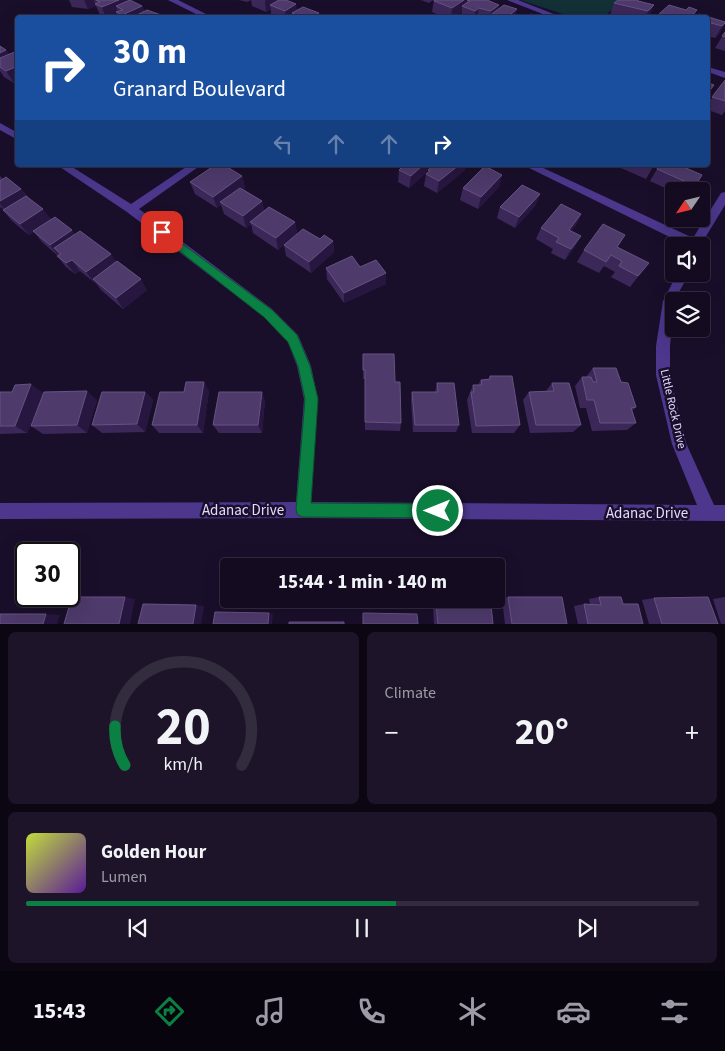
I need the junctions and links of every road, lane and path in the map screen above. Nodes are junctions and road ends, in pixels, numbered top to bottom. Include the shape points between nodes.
1 (172, 0) edge
2 (511, 0) edge
3 (204, 15) edge
4 (553, 15) edge
5 (710, 70) edge
6 (725, 75) edge
7 (0, 126) edge
8 (15, 135) edge
9 (65, 167) edge
10 (193, 167) edge
11 (532, 167) edge
12 (725, 196) edge
13 (131, 209) junction
14 (677, 237) edge
15 (699, 237) edge
16 (679, 282) edge
17 (303, 510) junction
18 (0, 511) edge
19 (709, 513) junction
20 (725, 513) edge

1 - 3 street
2 - 4 street
5 - 6 street
7 - 8 street
9 - 13 street
10 - 13 street
11 - 14 street
12 - 15 street
13 - 17 street via 268,313 293,339 304,366 311,399
16 - 19 street, Little Rock Drive via 668,301 663,375 679,444
17 - 18 street, Adanac Drive
17 - 19 street, Adanac Drive
19 - 20 street, Adanac Drive

